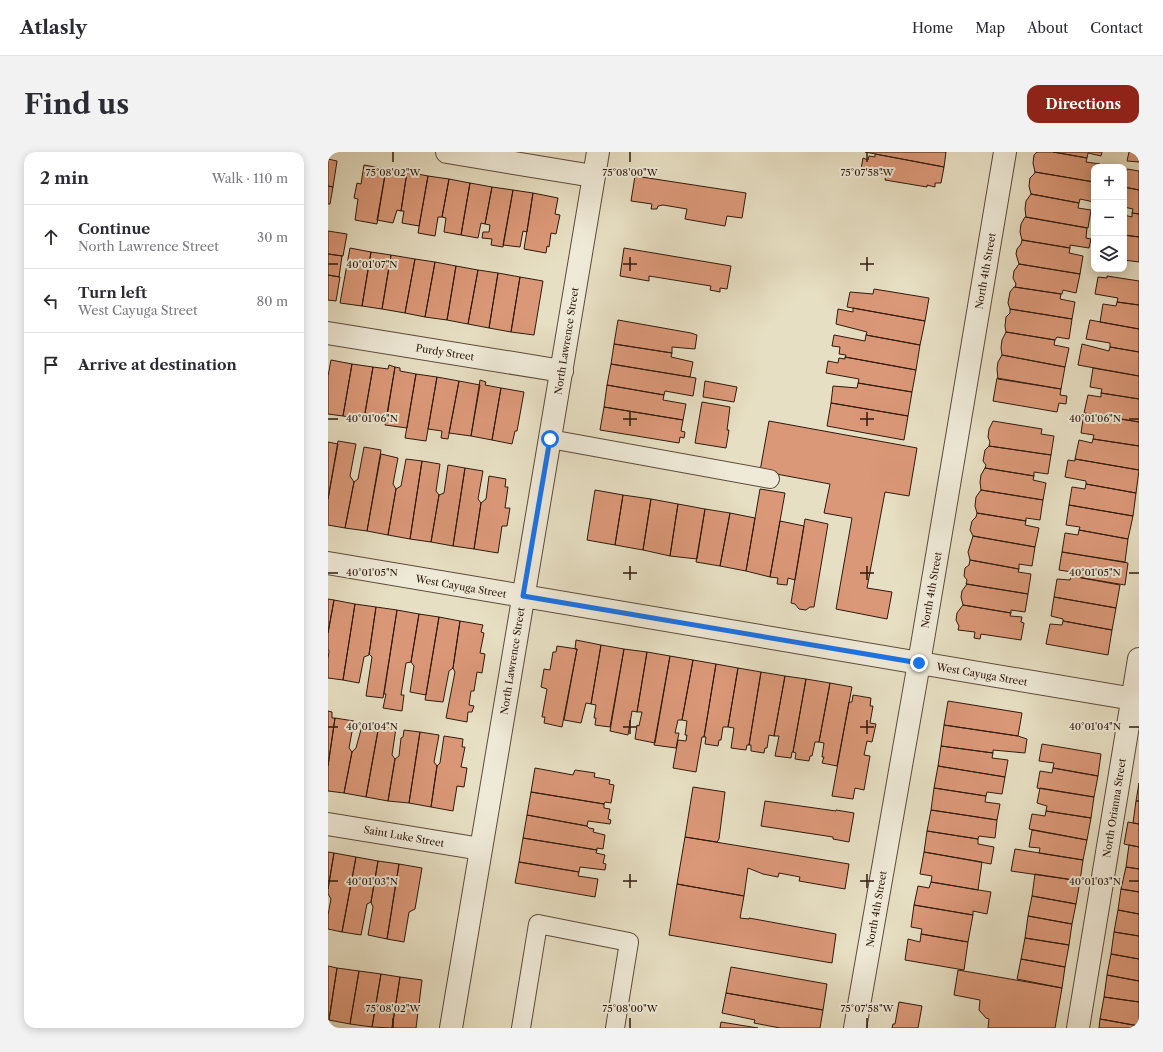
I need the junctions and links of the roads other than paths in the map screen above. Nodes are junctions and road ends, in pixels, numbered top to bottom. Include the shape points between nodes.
1 (447, 152) edge
2 (598, 152) edge
3 (1005, 152) edge
4 (593, 176) junction
5 (328, 333) edge
6 (562, 371) junction
7 (550, 439) junction
8 (770, 479) dead end
9 (328, 563) edge
10 (523, 596) junction
11 (1139, 658) edge
12 (919, 663) junction
13 (1136, 700) edge
14 (328, 824) edge
15 (481, 849) junction
16 (451, 1028) edge
17 (521, 1028) edge
18 (615, 1028) edge
19 (855, 1028) edge
20 (1078, 1028) edge

1 - 4 street
2 - 4 street, North Lawrence Street
3 - 12 street, North 4th Street
4 - 6 street, North Lawrence Street
5 - 6 street, Purdy Street
6 - 7 street, North Lawrence Street
7 - 8 lane
7 - 10 street, North Lawrence Street
9 - 10 street, West Cayuga Street
10 - 12 street, West Cayuga Street
10 - 15 street, North Lawrence Street
11 - 13 street, North Orianna Street
12 - 13 street, West Cayuga Street
12 - 19 street, North 4th Street
13 - 20 street, North Orianna Street
14 - 15 street, Saint Luke Street
15 - 16 street, North Lawrence Street
17 - 18 lane via 538,924 629,942

